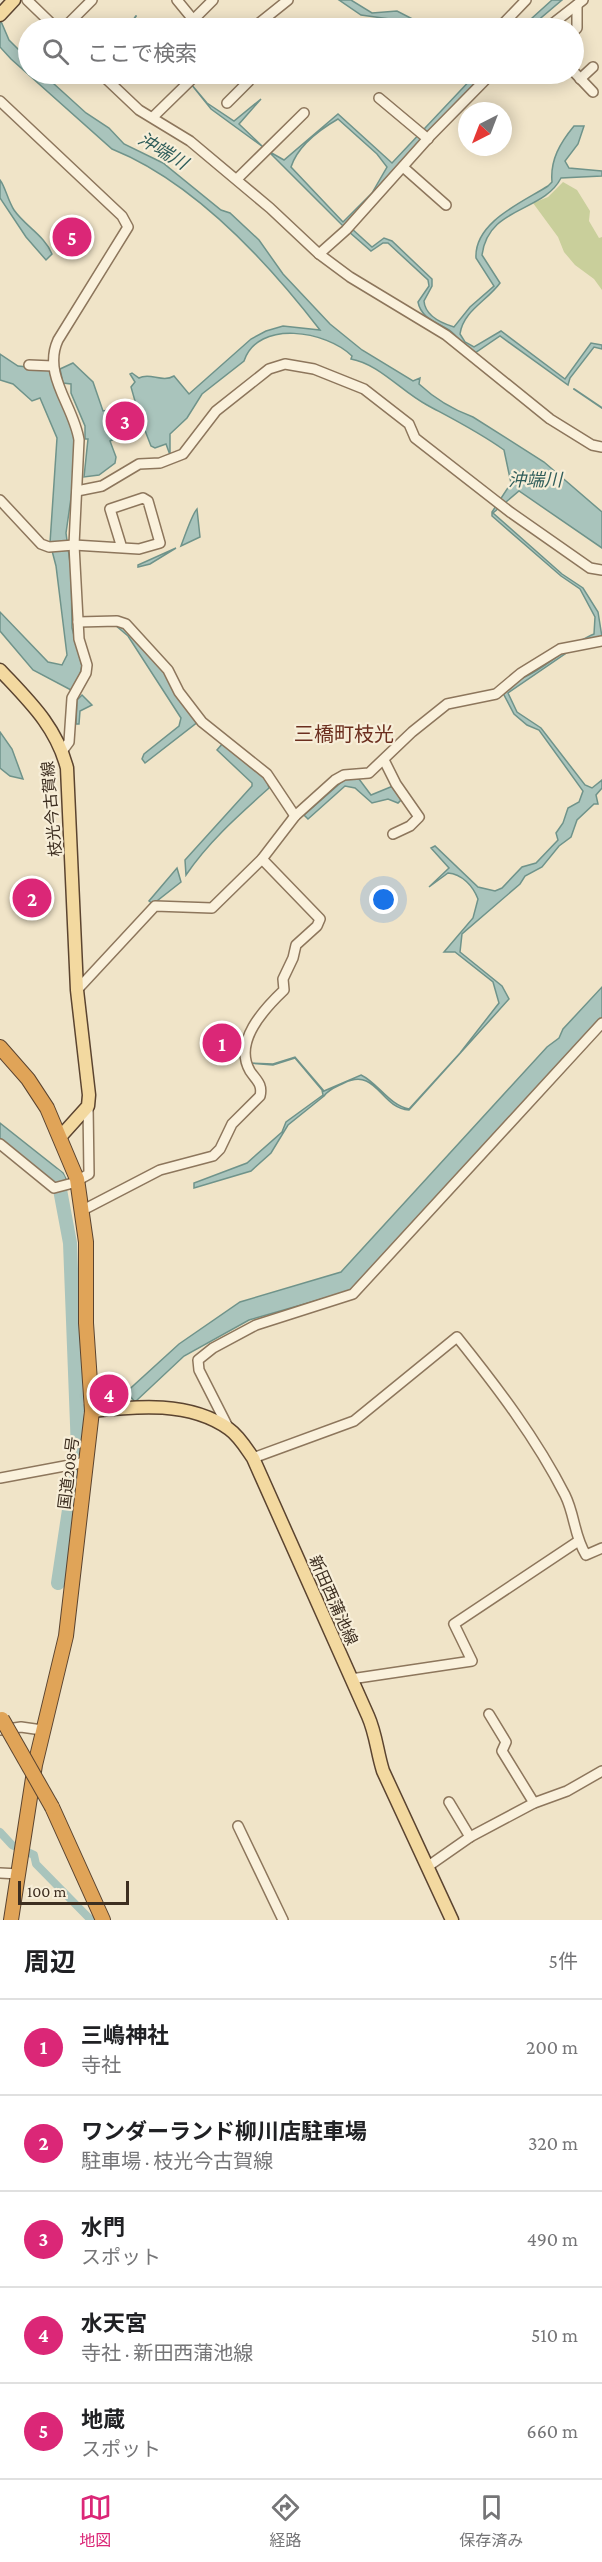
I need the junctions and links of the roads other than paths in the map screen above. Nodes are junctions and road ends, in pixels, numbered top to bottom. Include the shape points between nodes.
1 (27, 0) edge
2 (92, 0) edge
3 (177, 0) edge
4 (213, 0) edge
5 (526, 0) edge
6 (13, 2) edge
7 (580, 2) edge
8 (281, 3) edge
9 (0, 15) edge
10 (46, 18) edge
11 (74, 18) edge
12 (191, 18) edge
13 (195, 18) edge
14 (264, 18) edge
15 (509, 18) edge
16 (560, 18) edge
17 (578, 18) edge
18 (593, 67) dead end
19 (584, 72) edge
20 (584, 83) edge
21 (111, 84) edge
22 (187, 84) edge
23 (246, 84) edge
24 (480, 84) edge
25 (593, 92) dead end
26 (379, 98) dead end
27 (0, 101) edge
28 (227, 103) dead end
29 (304, 113) dead end
30 (153, 117) junction
31 (425, 136) junction
32 (403, 167) junction
33 (237, 179) junction
34 (446, 205) dead end
35 (319, 254) junction
36 (29, 365) dead end
37 (53, 366) junction
38 (602, 447) edge
39 (77, 491) junction
40 (0, 500) edge
41 (74, 545) junction
42 (122, 548) junction
43 (602, 570) edge
44 (78, 622) junction
45 (602, 641) edge
46 (0, 670) edge
47 (63, 750) junction
48 (384, 760) junction
49 (295, 816) junction
50 (393, 834) dead end
51 (262, 859) junction
52 (77, 990) junction
53 (602, 1023) edge
54 (0, 1047) edge
55 (88, 1106) junction
56 (61, 1136) junction
57 (0, 1144) edge
58 (75, 1181) junction
59 (83, 1210) junction
60 (92, 1411) junction
61 (229, 1429) junction
62 (253, 1458) junction
63 (86, 1462) junction
64 (0, 1478) edge
65 (577, 1542) junction
66 (602, 1548) edge
67 (351, 1678) junction
68 (489, 1714) dead end
69 (1, 1722) edge
70 (39, 1730) junction
71 (602, 1771) edge
72 (449, 1802) dead end
73 (534, 1803) junction
74 (238, 1826) dead end
75 (470, 1837) junction
76 (427, 1867) junction
77 (0, 1873) edge
78 (19, 1874) junction
79 (10, 1920) edge
80 (101, 1920) edge
81 (283, 1920) edge
82 (452, 1920) edge

1 - 10 street
2 - 11 street
3 - 12 street
4 - 13 street
5 - 15 street
6 - 9 main road
7 - 16 street
7 - 17 street
8 - 14 street
18 - 19 street
20 - 25 street
21 - 30 street via 129,103
22 - 30 street
23 - 28 street
24 - 31 street
26 - 31 street
27 - 37 street via 123,216 128,227 58,340
29 - 33 street
30 - 33 street
31 - 32 street
32 - 34 street
32 - 35 street
33 - 35 street
35 - 38 street via 357,282 446,335 550,420
36 - 37 street
37 - 39 street via 77,426
39 - 41 street
39 - 43 street via 102,486 139,464 160,463 183,454 216,411 269,369 285,364 314,369 364,389 409,424 416,438 510,512 590,568
40 - 41 street via 41,544
41 - 42 street
41 - 44 street
42 - 42 street via 110,509 143,498 148,501 160,543 139,549
44 - 47 street via 86,673 72,698 69,742
44 - 49 street via 126,624 168,670 202,722 267,774
45 - 48 street via 560,648 496,694 447,704
46 - 47 main road, 枝光今古賀線 via 39,712
47 - 52 main road, 枝光今古賀線 via 69,788
48 - 49 street via 369,773 344,775 336,780
48 - 50 street via 419,817
49 - 51 street
51 - 52 street via 212,908 156,906
51 - 59 street via 320,919 296,945 283,980 284,990 266,1008 246,1040 248,1068 259,1082 260,1096 232,1124 213,1156 160,1170
52 - 55 main road, 枝光今古賀線 via 88,1067
53 - 61 street via 353,1294 256,1324 198,1360 199,1370
54 - 56 highway, 国道208号 via 28,1079
55 - 56 main road
55 - 58 street via 89,1174
56 - 58 highway, 国道208号
57 - 58 street via 54,1188
58 - 59 highway, 国道208号
59 - 60 highway, 国道208号
60 - 61 main road, 新田西蒲池線 via 154,1406 191,1413
60 - 63 highway, 国道208号
61 - 62 main road, 新田西蒲池線
62 - 65 street via 354,1421 457,1337 514,1409 561,1488
62 - 67 main road, 新田西蒲池線
63 - 64 street
63 - 70 highway, 国道208号 via 66,1636
65 - 66 street via 586,1555
65 - 67 street via 454,1623 472,1661
67 - 76 main road, 新田西蒲池線 via 376,1736 383,1771
68 - 73 street via 506,1742 502,1751
69 - 70 street
69 - 80 highway via 50,1808
70 - 78 highway, 国道208号
71 - 73 street via 567,1791
72 - 75 street
73 - 75 street
74 - 81 street
75 - 76 street
76 - 82 main road, 新田西蒲池線
77 - 78 street
78 - 79 highway, 国道208号

